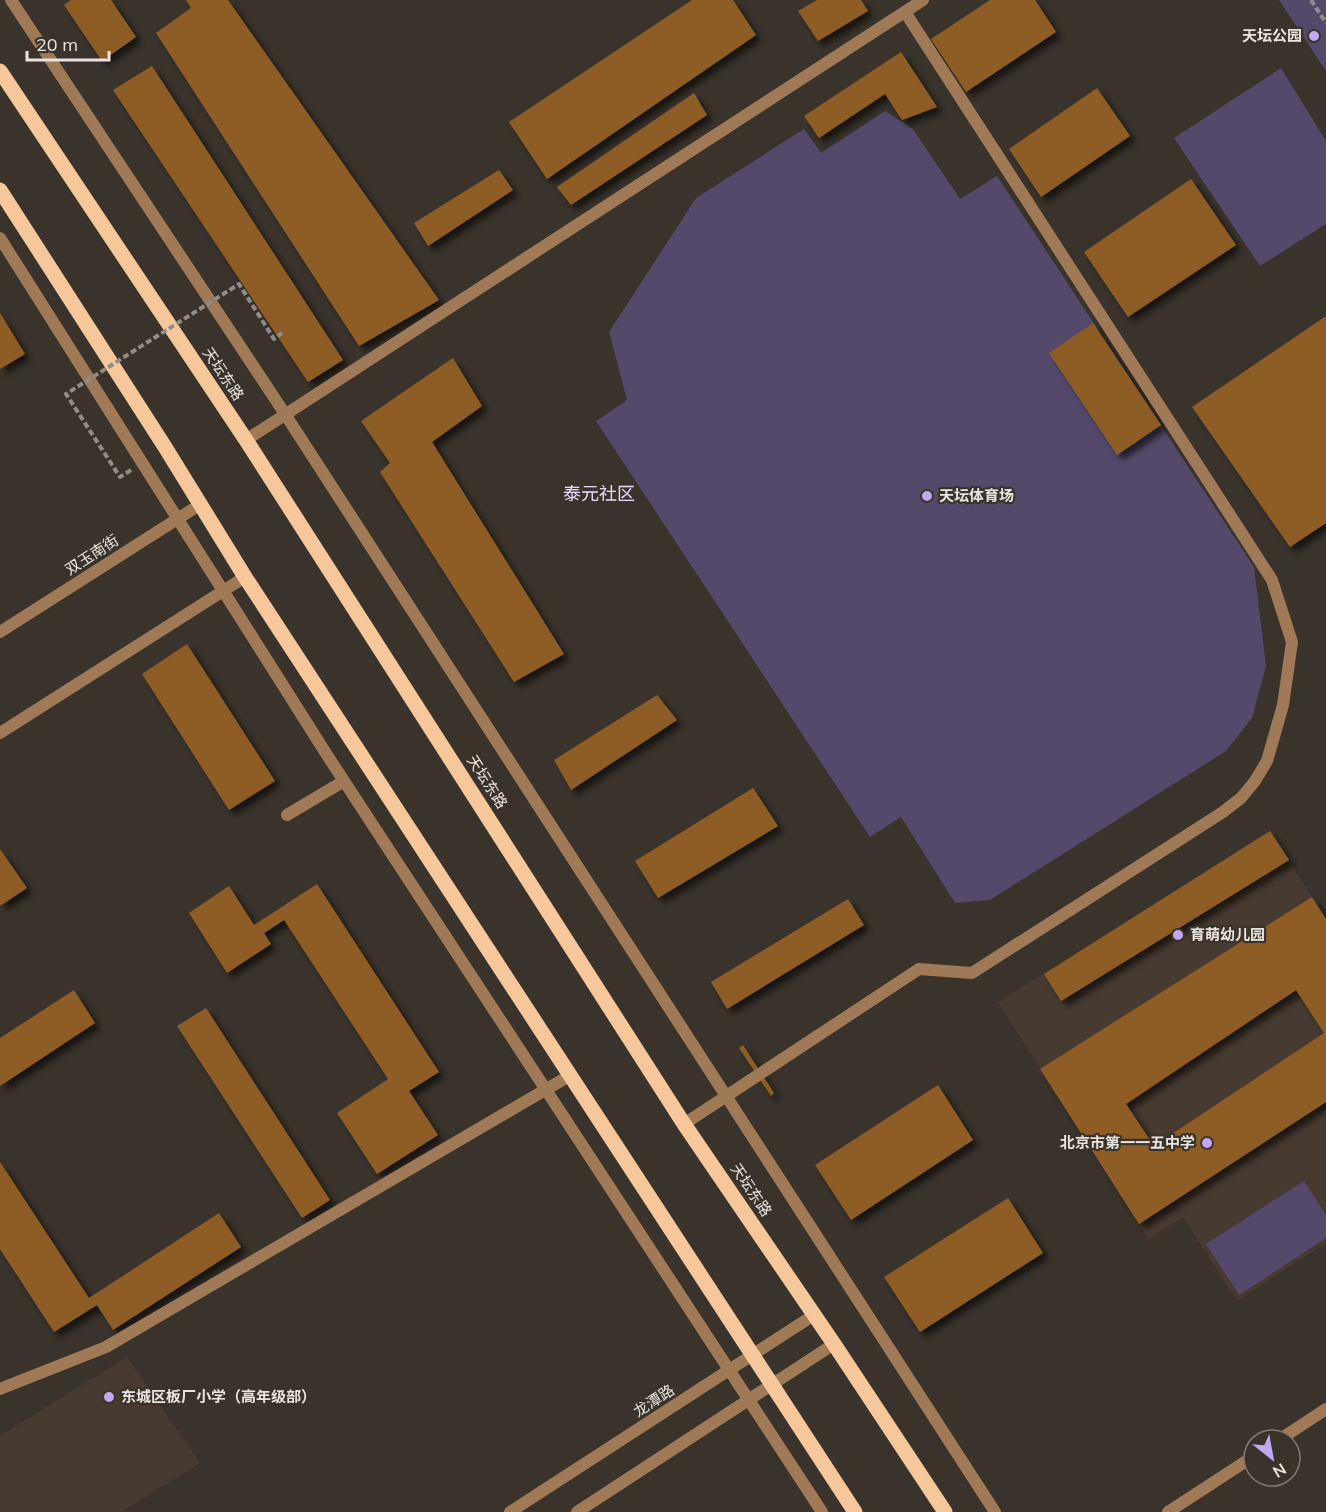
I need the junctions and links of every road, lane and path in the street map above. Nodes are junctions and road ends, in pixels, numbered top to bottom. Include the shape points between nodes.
1 (11, 0) edge
2 (923, 0) edge
3 (1311, 0) edge
4 (905, 12) junction
5 (1326, 23) edge
6 (0, 71) edge
7 (0, 190) edge
8 (0, 238) edge
9 (282, 333) dead end
10 (285, 414) junction
11 (246, 440) junction
12 (131, 470) dead end
13 (201, 504) junction
14 (177, 519) junction
15 (245, 577) junction
16 (223, 591) junction
17 (0, 632) edge
18 (0, 733) edge
19 (344, 781) junction
20 (287, 815) dead end
21 (569, 1076) junction
22 (546, 1090) junction
23 (727, 1095) junction
24 (684, 1124) junction
25 (814, 1315) junction
26 (834, 1344) junction
27 (751, 1355) junction
28 (728, 1370) junction
29 (771, 1386) junction
30 (0, 1389) edge
31 (749, 1401) junction
32 (1326, 1409) edge
33 (1297, 1428) edge
34 (1242, 1464) edge
35 (510, 1512) edge
36 (577, 1512) edge
37 (822, 1512) edge
38 (855, 1512) edge
39 (945, 1512) edge
40 (995, 1512) edge
41 (1168, 1512) edge

1 - 10 street
2 - 4 street
3 - 5 path
4 - 10 street
4 - 23 street via 1272,580 1292,642 1283,705 1267,761 1241,798 1223,812 972,973 918,969
6 - 11 main road, 天坛东路
7 - 13 main road
8 - 14 street
9 - 12 path, bridge via 274,339 239,284 66,394 120,477
10 - 11 street
10 - 23 street
11 - 24 main road, 天坛东路
13 - 14 street, 双玉南街
13 - 15 main road
14 - 16 street
14 - 17 street, 双玉南街
15 - 16 street
15 - 21 main road
16 - 18 street
16 - 19 street
19 - 20 street
19 - 22 street
21 - 22 street
21 - 27 main road
22 - 28 street
22 - 30 street via 106,1347
23 - 24 street
23 - 40 street
24 - 25 main road, 天坛东路
25 - 26 main road, 天坛东路
25 - 27 street, 龙潭路
26 - 29 street
26 - 39 main road, 天坛东路
27 - 28 street, 龙潭路
27 - 29 main road
28 - 31 street
28 - 35 street, 龙潭路
29 - 31 street
29 - 38 main road
31 - 36 street
31 - 37 street
32 - 33 street
34 - 41 street

